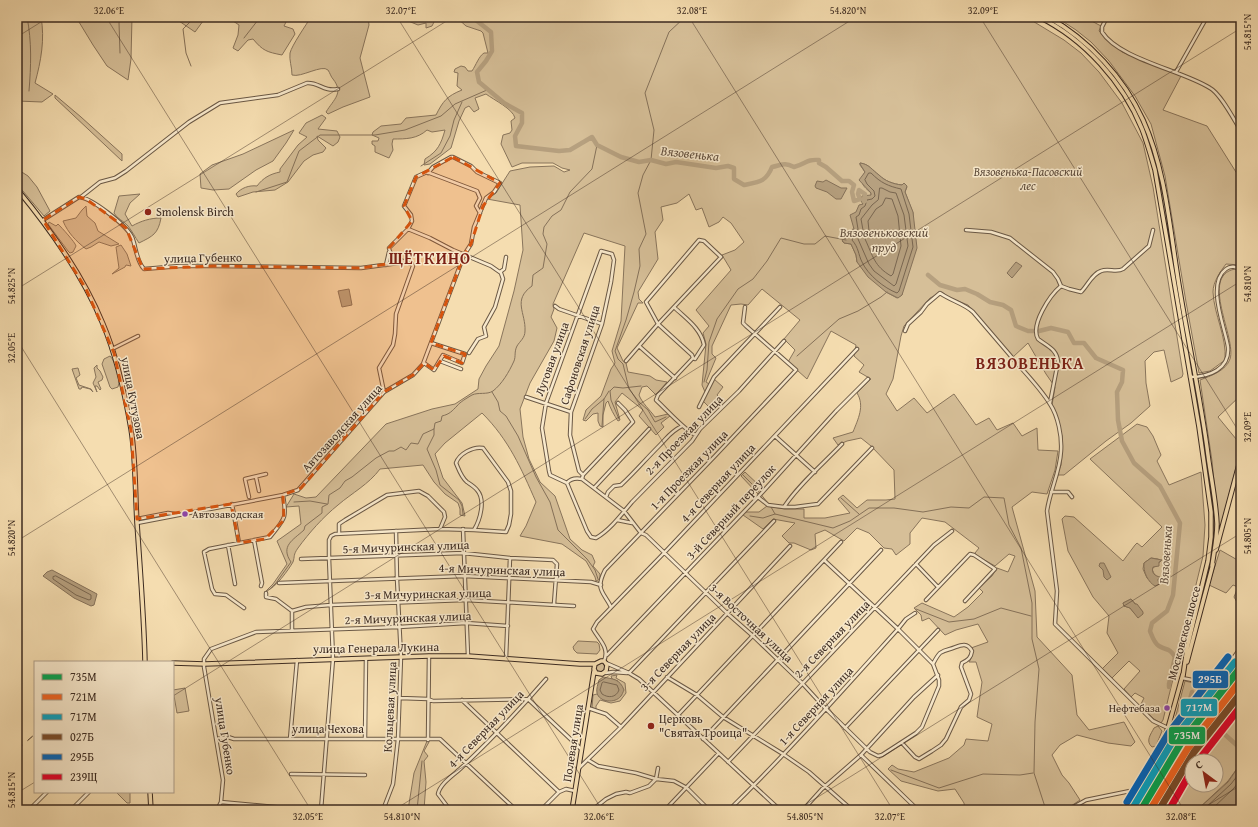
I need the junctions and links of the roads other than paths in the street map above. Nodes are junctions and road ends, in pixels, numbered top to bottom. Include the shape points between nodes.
1 (1039, 17) edge
2 (1048, 17) edge
3 (1108, 17) edge
4 (1207, 17) edge
5 (1176, 72) junction
6 (338, 89) dead end
7 (1241, 131) edge
8 (428, 173) junction
9 (17, 189) edge
10 (81, 197) junction
11 (480, 214) junction
12 (43, 220) junction
13 (408, 229) junction
14 (966, 230) dead end
15 (1153, 230) dead end
16 (601, 251) joint
17 (390, 252) junction
18 (464, 255) junction
19 (506, 257) dead end
20 (406, 262) junction
21 (386, 265) junction
22 (1241, 269) edge
23 (500, 272) junction
24 (1061, 286) junction
25 (555, 306) dead end
26 (674, 307) junction
27 (745, 307) dead end
28 (780, 307) dead end
29 (578, 315) junction
30 (602, 324) junction
31 (658, 324) junction
32 (905, 331) dead end
33 (754, 334) junction
34 (138, 336) dead end
35 (784, 341) dead end
36 (431, 343) junction
37 (639, 346) junction
38 (112, 349) junction
39 (857, 349) dead end
40 (774, 352) junction
41 (469, 354) dead end
42 (693, 358) junction
43 (440, 361) junction
44 (626, 361) dead end
45 (424, 363) junction
46 (461, 369) dead end
47 (1190, 377) junction
48 (1196, 377) junction
49 (675, 378) junction
50 (868, 379) dead end
51 (384, 392) junction
52 (526, 397) dead end
53 (546, 403) junction
54 (618, 403) dead end
55 (1050, 404) junction
56 (699, 407) dead end
57 (571, 412) junction
58 (682, 426) junction
59 (649, 429) dead end
60 (696, 435) junction
61 (775, 436) junction
62 (842, 444) dead end
63 (872, 448) dead end
64 (796, 456) junction
65 (1241, 457) edge
66 (814, 472) junction
67 (266, 474) dead end
68 (256, 477) junction
69 (583, 477) junction
70 (567, 483) junction
71 (594, 488) junction
72 (259, 491) dead end
73 (1051, 492) junction
74 (283, 495) junction
75 (249, 497) dead end
76 (606, 497) junction
77 (758, 497) junction
78 (1072, 497) dead end
79 (232, 504) junction
80 (784, 507) junction
81 (624, 511) junction
82 (617, 520) junction
83 (137, 521) junction
84 (774, 521) dead end
85 (633, 523) junction
86 (440, 529) junction
87 (463, 529) junction
88 (474, 530) junction
89 (396, 531) junction
90 (952, 531) dead end
91 (640, 533) junction
92 (340, 534) junction
93 (254, 540) junction
94 (841, 542) dead end
95 (239, 543) junction
96 (228, 545) junction
97 (790, 546) dead end
98 (881, 550) dead end
99 (463, 552) junction
100 (664, 553) junction
101 (397, 555) junction
102 (329, 558) junction
103 (510, 558) junction
104 (301, 559) dead end
105 (824, 560) junction
106 (916, 564) junction
107 (1212, 566) junction
108 (686, 573) junction
109 (464, 576) junction
110 (397, 579) junction
111 (510, 579) junction
112 (556, 580) junction
113 (330, 582) junction
114 (279, 583) dead end
115 (235, 584) dead end
116 (850, 584) junction
117 (601, 585) junction
118 (261, 586) dead end
119 (938, 587) junction
120 (266, 593) dead end
121 (706, 593) junction
122 (465, 600) junction
123 (926, 600) dead end
124 (965, 601) dead end
125 (398, 603) junction
126 (508, 603) junction
127 (554, 604) junction
128 (331, 605) junction
129 (574, 606) dead end
130 (611, 607) junction
131 (875, 607) junction
132 (244, 608) dead end
133 (292, 611) junction
134 (915, 613) dead end
135 (728, 614) junction
136 (466, 623) junction
137 (508, 626) junction
138 (399, 627) junction
139 (898, 629) junction
140 (292, 630) junction
141 (332, 630) junction
142 (938, 630) dead end
143 (753, 636) junction
144 (1241, 646) edge
145 (919, 650) junction
146 (429, 656) junction
147 (468, 656) junction
148 (606, 656) junction
149 (401, 657) junction
150 (333, 659) junction
151 (366, 659) junction
152 (506, 659) junction
153 (777, 659) junction
154 (298, 660) junction
155 (145, 661) edge
156 (605, 662) junction
157 (174, 663) edge
158 (205, 664) junction
159 (580, 664) junction
160 (595, 664) junction
161 (933, 664) junction
162 (594, 670) junction
163 (605, 673) junction
164 (629, 673) junction
165 (599, 674) junction
166 (938, 675) junction
167 (1183, 676) junction
168 (667, 677) junction
169 (546, 679) dead end
170 (593, 679) junction
171 (802, 683) junction
172 (653, 691) junction
173 (697, 695) junction
174 (400, 698) junction
175 (428, 699) junction
176 (528, 699) junction
177 (462, 700) junction
178 (588, 708) junction
179 (825, 708) junction
180 (678, 716) junction
181 (723, 717) junction
182 (621, 727) junction
183 (845, 728) junction
184 (1168, 728) junction
185 (496, 732) junction
186 (753, 735) junction
187 (327, 738) junction
188 (365, 738) junction
189 (217, 739) junction
190 (290, 739) junction
191 (398, 739) junction
192 (703, 739) junction
193 (428, 740) junction
194 (902, 743) junction
195 (582, 749) junction
196 (866, 749) junction
197 (718, 754) junction
198 (784, 754) junction
199 (861, 755) junction
200 (588, 760) junction
201 (728, 762) junction
202 (466, 764) junction
203 (658, 768) dead end
204 (579, 769) junction
205 (290, 774) dead end
206 (324, 774) junction
207 (365, 775) dead end
208 (656, 779) junction
209 (754, 786) junction
210 (826, 786) junction
211 (687, 788) junction
212 (559, 792) junction
213 (575, 792) junction
214 (46, 793) edge
215 (88, 793) edge
216 (150, 793) edge
217 (1140, 794) junction
218 (221, 802) junction
219 (29, 810) edge
220 (71, 810) edge
221 (151, 810) edge
222 (217, 810) edge
223 (321, 810) edge
224 (364, 810) edge
225 (383, 810) edge
226 (450, 810) edge
227 (516, 810) edge
228 (541, 810) edge
229 (572, 810) edge
230 (585, 810) edge
231 (665, 810) edge
232 (709, 810) edge
233 (729, 810) edge
234 (780, 810) edge
235 (803, 810) edge
236 (852, 810) edge
237 (918, 810) edge
238 (1068, 810) edge
239 (1131, 810) edge

1 - 47 main road via 1067,34 1097,61 1120,89 1142,130 1158,184
2 - 48 main road via 1076,35 1100,58 1132,99 1146,128 1160,169
3 - 5 street via 1102,26 1102,32 1118,48
4 - 5 street
5 - 7 street via 1212,89
6 - 10 street via 324,89 312,82 278,95 220,103 189,122 126,171 115,178 100,182
8 - 11 street via 478,191 480,198 476,206
8 - 11 street, Автозаводская улица via 433,167 453,157 500,183 486,198
8 - 13 street via 416,177 404,206 411,215 412,222
9 - 12 main road, улица Кутузова
10 - 12 street
10 - 21 street, улица Губенко via 110,214 126,228 144,269 180,266 361,268
11 - 18 street, Автозаводская улица via 474,227 471,244
12 - 38 main road, улица Кутузова via 86,289 103,323
13 - 17 street via 390,246
13 - 18 street
14 - 24 street via 991,232 1010,238 1053,272
15 - 24 street via 1149,246 1120,271 1100,271 1081,292
16 - 29 street, Луговая улица
16 - 30 street, Сафоновская улица via 612,254 614,260
17 - 20 street
17 - 21 street
18 - 23 street
18 - 36 street, Автозаводская улица
19 - 23 street via 504,269
20 - 21 street, улица Губенко
20 - 51 street via 412,264 412,268 396,314 396,334 393,345 379,368
22 - 48 street via 1230,267 1225,270 1218,288 1217,298 1228,347 1227,360 1212,373
23 - 41 street via 503,279 484,327 486,336 478,339
24 - 55 street via 1049,300 1035,329 1038,339 1050,347 1057,356
25 - 29 street
26 - 31 street
26 - 31 street via 721,257 704,241 699,240 694,244 646,302
26 - 42 street via 699,331 703,339 704,345 695,359
27 - 33 street via 743,323
28 - 33 street
29 - 30 street
29 - 53 street, Луговая улица
30 - 57 street, Сафоновская улица
31 - 37 street
31 - 42 street
32 - 55 street via 908,324 940,293 967,306
33 - 40 street
33 - 56 street via 714,377
34 - 38 street
35 - 40 street, 2-я Проезжая улица
36 - 43 street via 465,354 462,363 443,355
36 - 45 street, Автозаводская улица
37 - 44 street
37 - 49 street
38 - 83 main road, улица Кутузова via 131,430
39 - 61 street, 4-я Северная улица
40 - 60 street, 2-я Проезжая улица
40 - 91 street, 1-я Проезжая улица via 796,370
42 - 49 street
43 - 45 street via 434,370
43 - 46 street
45 - 51 street, Автозаводская улица via 413,375
47 - 48 street
47 - 167 main road via 1207,476 1211,526 1208,561 1187,648
48 - 107 main road via 1216,511
49 - 58 street via 656,400
50 - 64 street, 3-й Северный переулок
51 - 74 street, Автозаводская улица via 301,488
52 - 53 street
53 - 57 street
53 - 70 street, Луговая улица via 542,428 548,471 550,475
54 - 69 street via 633,422
55 - 73 street via 1057,419 1061,449
57 - 69 street, Сафоновская улица via 570,435 579,471
58 - 60 street
58 - 76 street via 670,433 632,474 621,485 614,486
59 - 71 street
60 - 81 street, 2-я Проезжая улица
61 - 64 street
61 - 100 street, 4-я Северная улица
62 - 66 street
63 - 80 street via 818,504
64 - 66 street
64 - 77 street, 3-й Северный переулок
65 - 107 main road, Московское шоссе
66 - 80 street
67 - 68 street
68 - 72 street
68 - 75 street via 245,479
69 - 70 street via 569,480
69 - 71 street
70 - 82 street, 2-я Проезжая улица via 591,537 596,538
71 - 76 street
73 - 78 street via 1068,492
73 - 184 street via 1047,510 1057,591 1054,622 1056,627 1153,721
74 - 79 street, Автозаводская улица
74 - 93 street via 286,512 284,520 270,537
76 - 81 street
77 - 80 street via 768,505
77 - 108 street, 3-й Северный переулок
79 - 83 street, Автозаводская улица
79 - 95 street
81 - 82 street, 2-я Проезжая улица
81 - 85 street, 3-я Восточная улица
82 - 85 street
83 - 155 main road, улица Кутузова
84 - 121 street
85 - 91 street, 3-я Восточная улица
86 - 87 street
86 - 89 street
86 - 92 street via 445,517 444,512 419,491 387,495 339,524
87 - 88 street
87 - 99 street
88 - 88 street via 506,532 511,514 511,491 508,482 483,448 477,446 457,459 456,463 461,476 478,490 481,497 480,515
89 - 92 street
89 - 101 street, Кольцевая улица
90 - 106 street, 2-я Северная улица
91 - 100 street, 3-я Восточная улица via 646,535
91 - 117 street, 1-я Проезжая улица via 605,570
92 - 102 street via 330,536
93 - 95 street
93 - 118 street
94 - 105 street
95 - 96 street
96 - 115 street
96 - 132 street via 204,552 212,589 215,594 226,595
97 - 135 street, 3-я Северная улица
98 - 116 street
99 - 101 street, 5-я Мичуринская улица
99 - 103 street, 5-я Мичуринская улица
99 - 109 street
100 - 108 street, 3-я Восточная улица
100 - 130 street, 4-я Северная улица
101 - 102 street, 5-я Мичуринская улица
101 - 110 street, Кольцевая улица
102 - 104 street, 5-я Мичуринская улица
102 - 113 street
103 - 111 street
103 - 112 street, 5-я Мичуринская улица via 553,560 557,564
105 - 116 street
105 - 143 street
106 - 119 street
106 - 131 street, 2-я Северная улица
107 - 167 main road, Московское шоссе
108 - 121 street, 3-я Восточная улица
108 - 148 street, 3-й Северный переулок
109 - 110 street, 4-я Мичуринская улица
109 - 111 street, 4-я Мичуринская улица
109 - 122 street
110 - 113 street, 4-я Мичуринская улица
110 - 125 street, Кольцевая улица
111 - 112 street, 4-я Мичуринская улица
111 - 126 street
112 - 117 street, 4-я Мичуринская улица
112 - 127 street
113 - 114 street, 4-я Мичуринская улица
113 - 128 street
116 - 131 street
116 - 153 street
117 - 130 street via 601,592
119 - 123 street
119 - 124 street via 970,554 974,554 995,569
120 - 133 street via 266,597 276,600
121 - 135 street, 3-я Восточная улица
121 - 164 street
122 - 125 street, 3-я Мичуринская улица
122 - 126 street, 3-я Мичуринская улица
122 - 136 street
125 - 128 street, 3-я Мичуринская улица
125 - 138 street, Кольцевая улица
126 - 127 street, 3-я Мичуринская улица
126 - 137 street
127 - 129 street, 3-я Мичуринская улица
128 - 133 street, 3-я Мичуринская улица
128 - 141 street
130 - 148 street, 4-я Северная улица via 593,630 604,644
131 - 139 street
131 - 171 street, 2-я Северная улица
133 - 140 street
134 - 139 street, 1-я Северная улица
135 - 143 street, 3-я Восточная улица
135 - 168 street, 3-я Северная улица
136 - 137 street, 2-я Мичуринская улица
136 - 138 street, 2-я Мичуринская улица
136 - 147 street
137 - 152 street
138 - 141 street, 2-я Мичуринская улица
138 - 149 street, Кольцевая улица
139 - 145 street
139 - 179 street, 1-я Северная улица
140 - 141 street, 2-я Мичуринская улица
140 - 158 street, 2-я Мичуринская улица via 256,632 211,649 204,659
141 - 150 street
142 - 145 street
143 - 153 street, 3-я Восточная улица
143 - 173 street
144 - 167 street via 1213,684
145 - 161 street
145 - 183 street
146 - 147 main road, улица Генерала Лукина
146 - 149 main road, улица Генерала Лукина
146 - 175 street
147 - 152 main road, улица Генерала Лукина
148 - 156 street
149 - 151 main road, улица Генерала Лукина
149 - 174 street, Кольцевая улица
150 - 151 main road, улица Генерала Лукина
150 - 154 main road, улица Генерала Лукина
150 - 187 street
151 - 188 street
152 - 159 main road, улица Генерала Лукина
153 - 171 street, 3-я Восточная улица
153 - 181 street
154 - 158 main road, улица Генерала Лукина
154 - 190 street
156 - 160 main road via 597,661
156 - 163 main road
156 - 164 street
157 - 158 main road, улица Генерала Лукина
158 - 189 street, улица Губенко
159 - 160 main road, улица Генерала Лукина
159 - 162 main road, улица Генерала Лукина
160 - 162 main road
161 - 166 street
161 - 194 street via 941,652 964,644 969,646 972,651 969,660 962,663 971,694 969,700 961,707 946,739 923,757 915,757
162 - 165 main road
162 - 170 main road, Полевая улица
163 - 164 street
163 - 165 main road
164 - 172 street
165 - 170 main road
166 - 194 street via 939,686 922,727
166 - 196 street
167 - 184 main road, Московское шоссе
168 - 172 street, 3-я Северная улица
168 - 173 street
169 - 176 street, 4-я Северная улица
170 - 178 main road, Полевая улица
171 - 179 street, 3-я Восточная улица
171 - 186 street, 2-я Северная улица
172 - 180 street
172 - 182 street, 3-я Северная улица
173 - 180 street
173 - 181 street
174 - 175 street
174 - 191 street, Кольцевая улица
175 - 177 street
175 - 193 street
176 - 177 street
176 - 185 street, 4-я Северная улица
176 - 195 street
177 - 185 street
178 - 182 street via 606,714
178 - 195 main road, Полевая улица
179 - 183 street, 3-я Восточная улица
179 - 198 street, 1-я Северная улица
180 - 192 street
181 - 186 street
181 - 192 street
182 - 200 street, 3-я Северная улица
183 - 196 street, 3-я Восточная улица
184 - 217 main road, Московское шоссе
185 - 202 street, 4-я Северная улица
185 - 212 street
186 - 198 street
186 - 201 street, 2-я Северная улица
187 - 188 street, улица Чехова
187 - 190 street, улица Чехова
187 - 206 street
188 - 191 street, улица Чехова
189 - 190 street, улица Чехова
189 - 218 street, улица Губенко via 223,780
191 - 193 street, улица Чехова
191 - 225 street, Кольцевая улица via 393,784
192 - 197 street
193 - 202 street, улица Чехова via 440,739
194 - 196 street via 882,755
195 - 204 main road, Полевая улица
196 - 199 street
197 - 201 street
197 - 211 street
198 - 209 street, 1-я Северная улица
198 - 210 street
199 - 210 street
199 - 237 street
200 - 204 street, 3-я Северная улица
200 - 208 street via 598,766
201 - 209 street
202 - 226 street, 4-я Северная улица via 441,786 438,792
202 - 227 street
203 - 208 street
204 - 213 main road, Полевая улица
205 - 206 street
206 - 207 street
206 - 223 street
208 - 211 street via 674,781
208 - 230 street via 654,783 641,790 616,794 596,807
209 - 233 street, 1-я Северная улица
209 - 234 street
210 - 235 street
210 - 236 street
211 - 231 street
211 - 232 street
212 - 213 street
212 - 228 street
213 - 229 main road, Полевая улица
214 - 219 street
215 - 220 street
216 - 221 main road
217 - 238 street via 1130,791 1086,800
217 - 239 main road, Московское шоссе
218 - 222 street, улица Губенко
218 - 223 street
223 - 224 street

